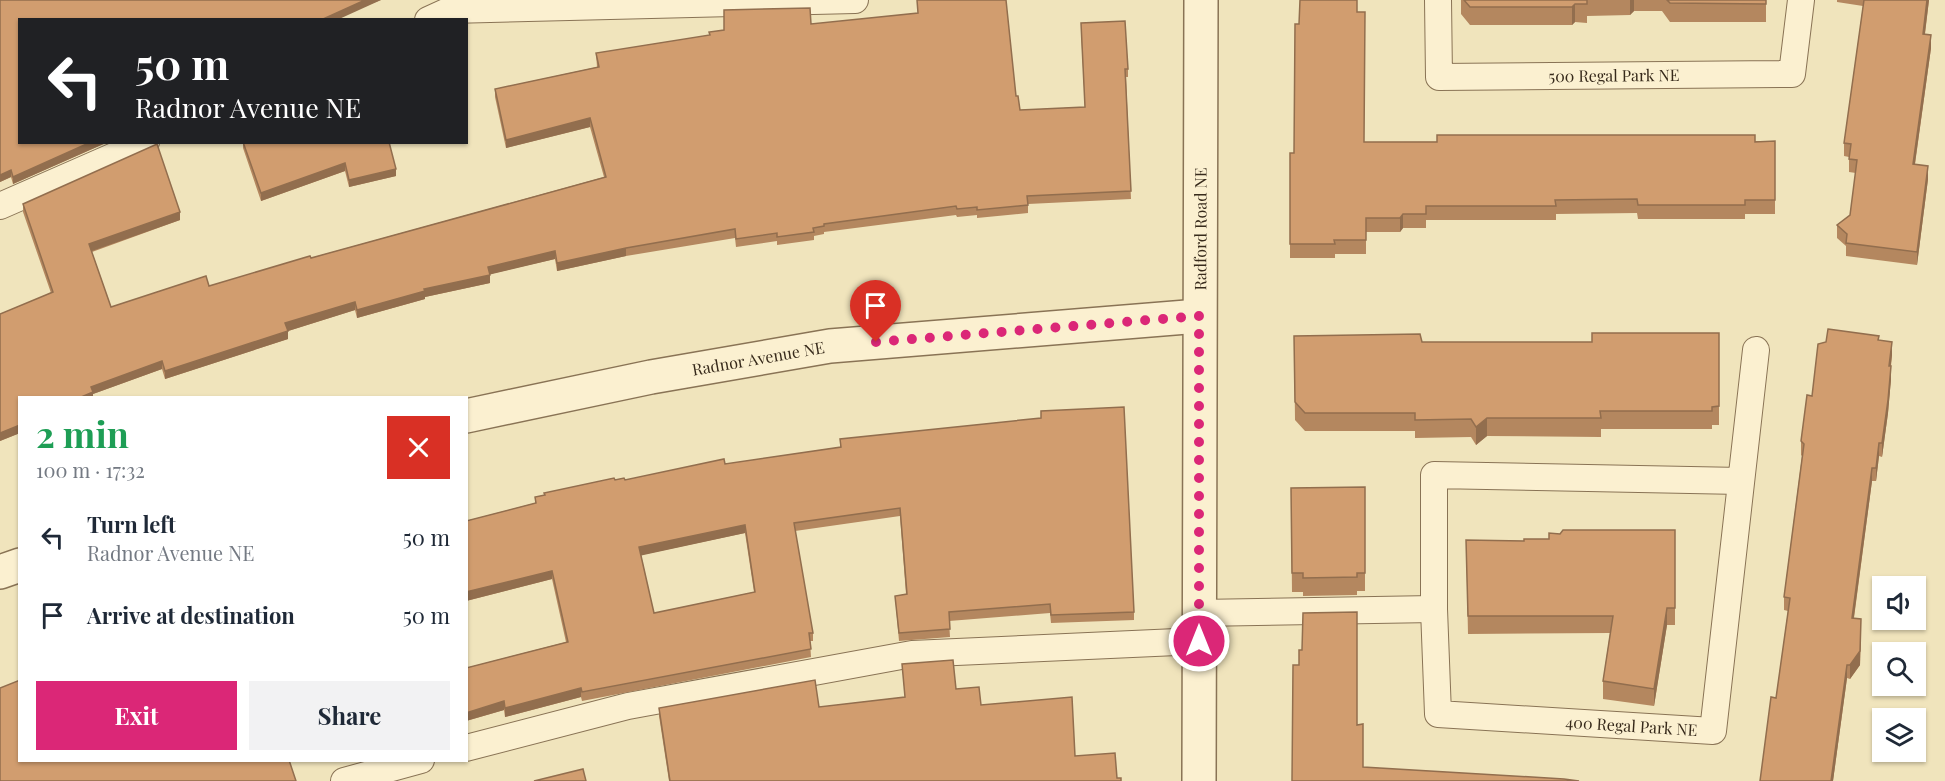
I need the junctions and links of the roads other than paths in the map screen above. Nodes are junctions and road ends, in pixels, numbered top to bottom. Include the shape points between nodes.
1 (855, 0) edge
2 (1201, 0) edge
3 (1438, 0) edge
4 (1801, 0) edge
5 (432, 18) edge
6 (141, 144) edge
7 (0, 206) edge
8 (1199, 316) junction
9 (1756, 350) dead end
10 (468, 417) edge
11 (1740, 481) junction
12 (18, 566) edge
13 (0, 572) edge
14 (1434, 609) junction
15 (1199, 627) junction
16 (468, 747) edge
17 (414, 762) edge
18 (344, 781) edge
19 (1199, 781) edge

1 - 5 lane via 450,10
2 - 8 street, Radford Road NE
3 - 4 lane, 500 Regal Park NE via 1439,77 1792,74
6 - 7 lane
8 - 10 street, Radnor Avenue NE via 830,346 651,377
8 - 15 street, Radford Road NE
9 - 11 lane, 400 Regal Park NE
11 - 14 lane, 400 Regal Park NE via 1434,475
11 - 14 lane, 400 Regal Park NE via 1713,731 1438,714
12 - 13 street
14 - 15 lane
15 - 16 lane via 912,654 628,705
15 - 19 street, Radford Road NE
17 - 18 lane

